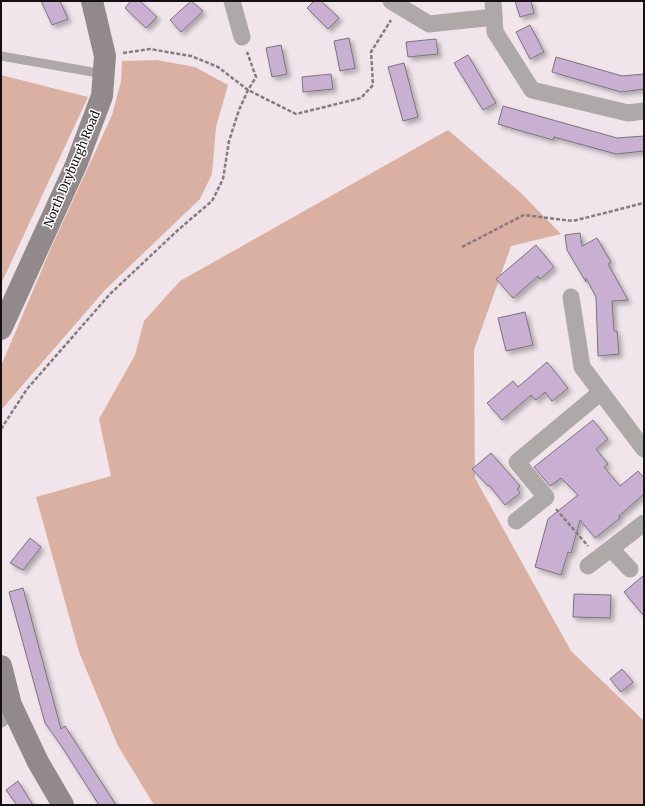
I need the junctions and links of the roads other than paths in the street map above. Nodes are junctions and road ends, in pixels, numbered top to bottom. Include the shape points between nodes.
1 (92, 1) edge
2 (232, 1) edge
3 (396, 4) edge
4 (494, 9) edge
5 (242, 37) road end
6 (1, 56) edge
7 (105, 65) junction
8 (644, 111) edge
9 (571, 297) dead end
10 (1, 329) edge
11 (601, 392) junction
12 (641, 438) edge
13 (516, 522) dead end
14 (644, 523) edge
15 (630, 569) dead end
16 (1, 666) edge
17 (6, 712) edge
18 (63, 805) edge

1 - 7 street, North Dryburgh Road
2 - 5 street
3 - 4 street via 429,24
4 - 8 street via 495,32 532,90 628,112
6 - 7 lane
7 - 10 street, North Dryburgh Road via 102,96 76,165
9 - 11 street via 582,367
11 - 12 street
11 - 13 street via 517,462 546,497
14 - 15 street via 599,558
16 - 17 street
17 - 18 street

